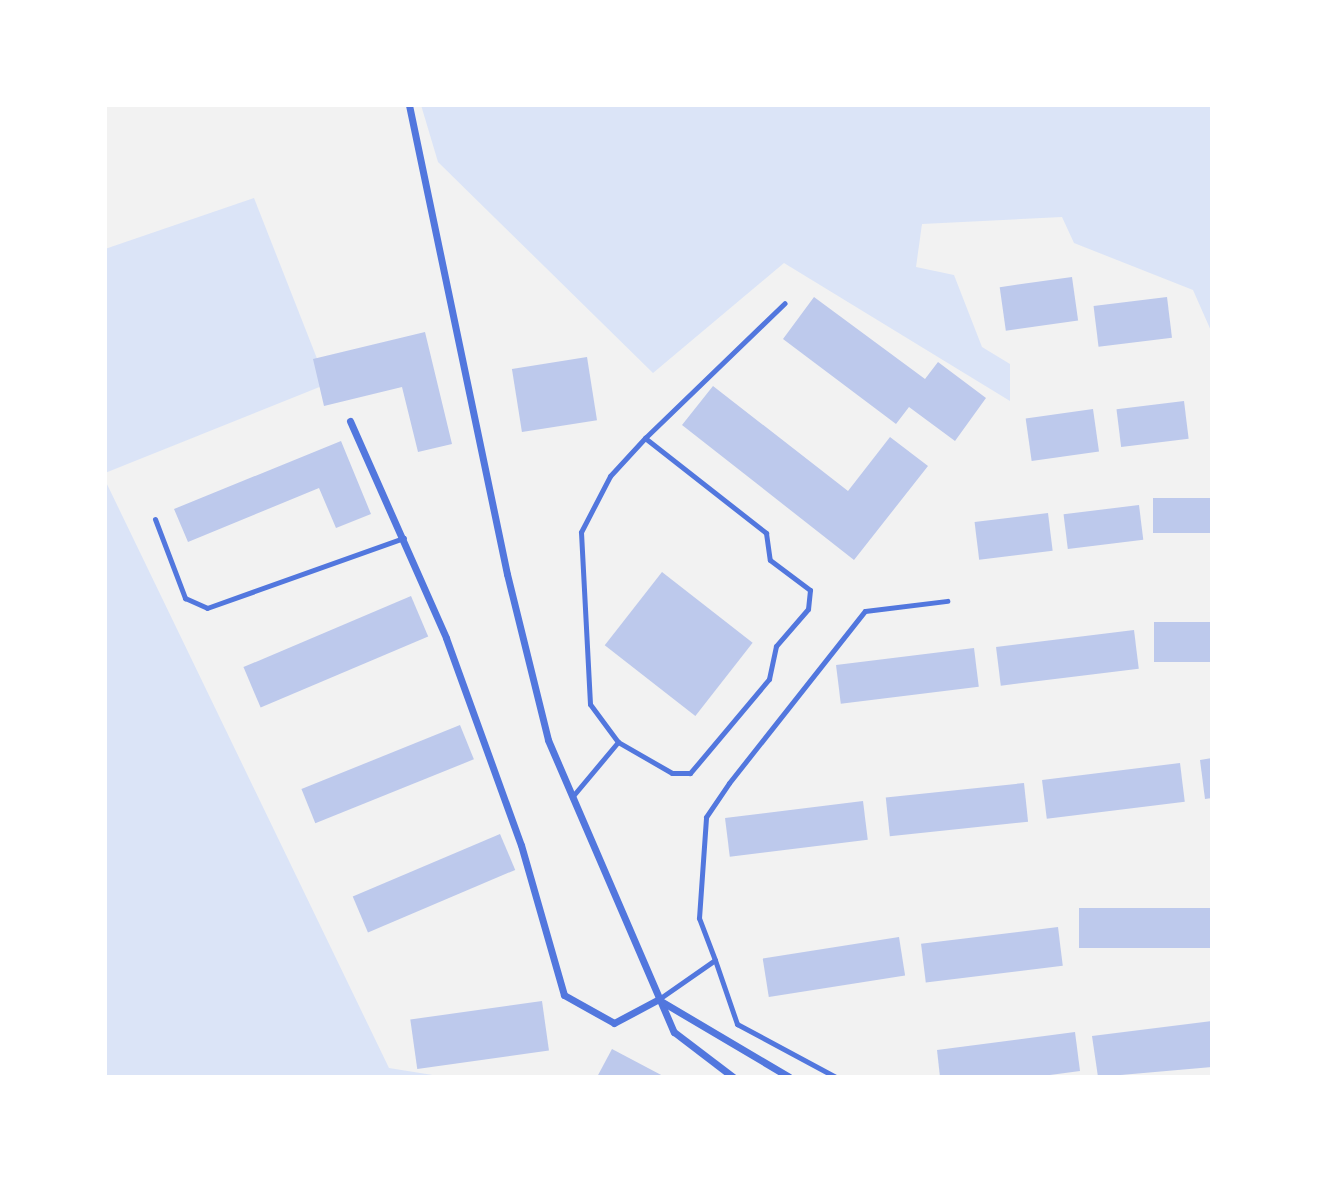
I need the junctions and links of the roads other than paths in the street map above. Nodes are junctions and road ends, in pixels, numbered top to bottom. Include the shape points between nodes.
1 (409, 105) edge
2 (785, 303) dead end
3 (350, 421) dead end
4 (645, 438) junction
5 (155, 519) dead end
6 (404, 538) junction
7 (947, 601) dead end
8 (618, 742) junction
9 (572, 797) junction
10 (715, 960) junction
11 (659, 999) junction
12 (733, 1077) edge
13 (789, 1077) edge
14 (836, 1077) edge

1 - 9 street via 507,574 548,740
2 - 4 lane
3 - 6 street
4 - 8 lane via 610,476 581,532 590,704
4 - 8 lane via 766,533 770,560 810,590 808,609 776,646 769,679 690,773 672,773
5 - 6 lane via 185,598 207,608
6 - 11 street via 446,638 521,845 564,995 614,1023
7 - 10 lane via 864,611 706,817 699,918
8 - 9 lane
9 - 11 street
10 - 11 lane
10 - 14 lane via 737,1024
11 - 12 street via 674,1032
11 - 13 street

